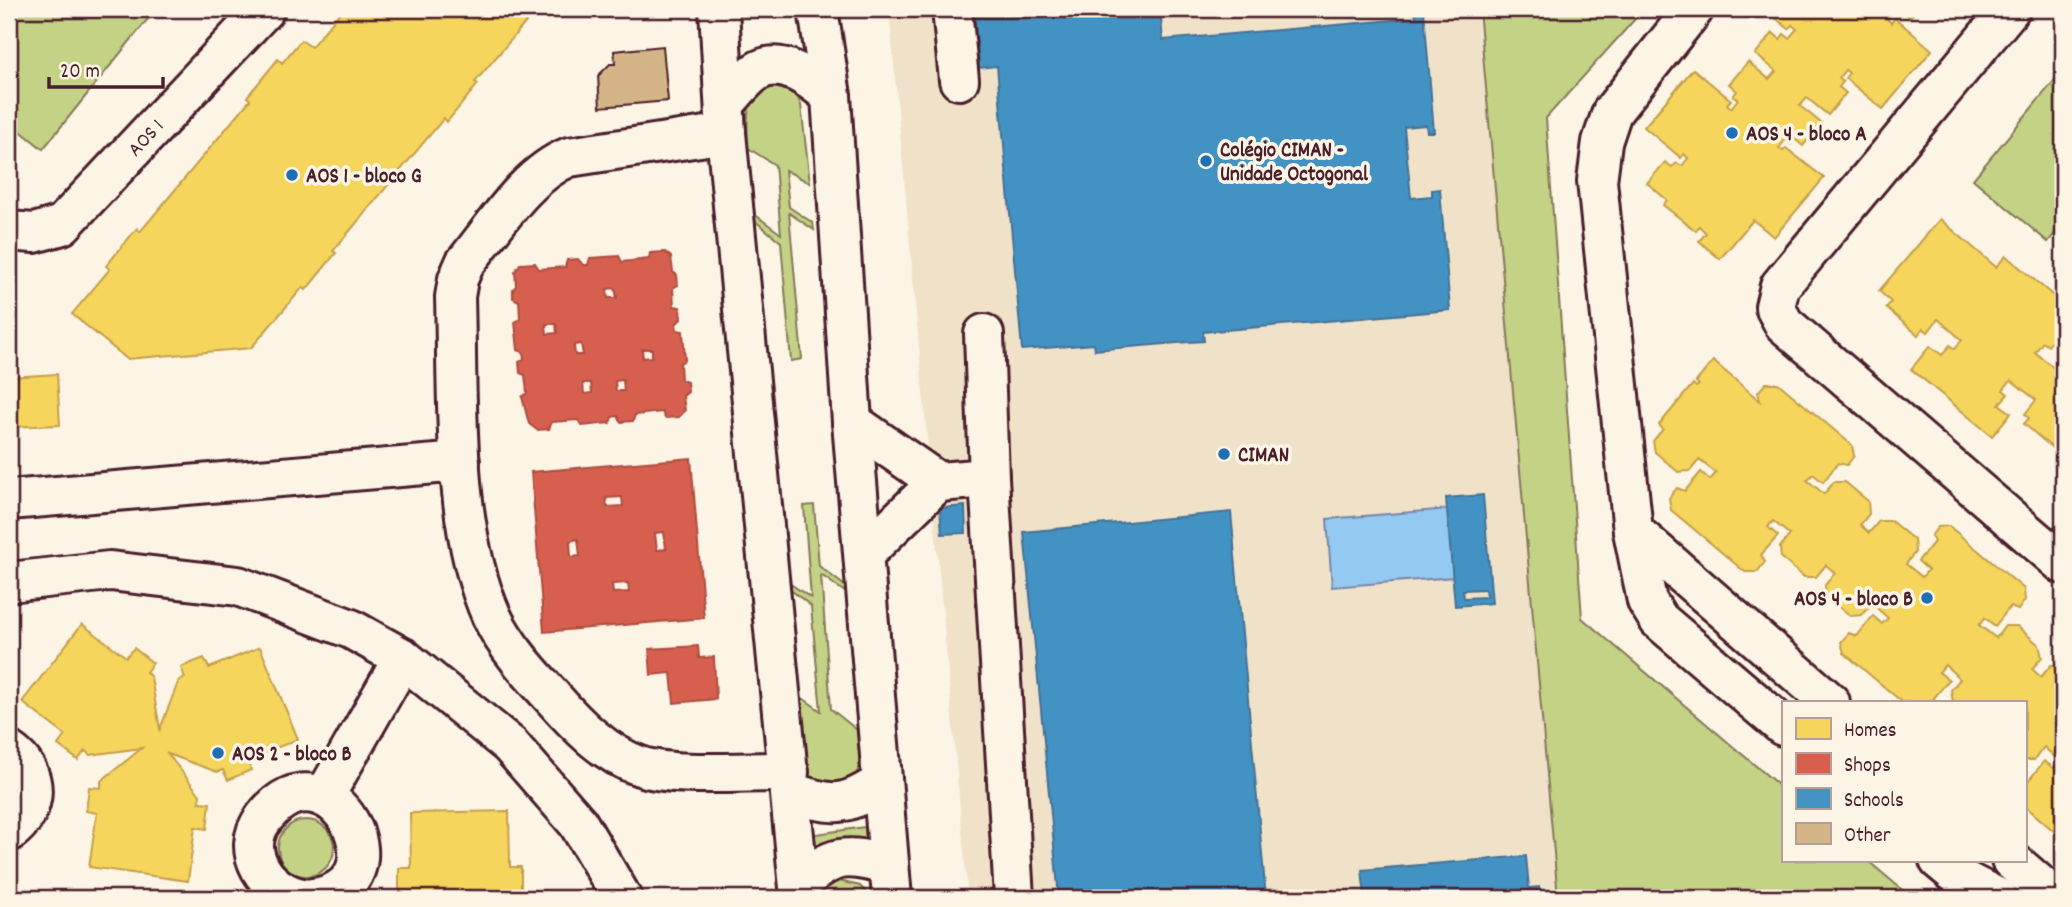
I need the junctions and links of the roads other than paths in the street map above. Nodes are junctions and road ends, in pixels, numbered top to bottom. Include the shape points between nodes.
1 (265, 9) edge
2 (719, 9) edge
3 (818, 9) edge
4 (952, 9) edge
5 (1694, 9) edge
6 (2010, 9) edge
7 (959, 80) dead end
8 (831, 96) junction
9 (725, 119) junction
10 (9, 231) edge
11 (984, 334) dead end
12 (852, 422) junction
13 (460, 462) junction
14 (989, 478) junction
15 (938, 482) junction
16 (9, 500) edge
17 (1633, 531) junction
18 (864, 554) junction
19 (2063, 564) edge
20 (9, 582) edge
21 (402, 658) junction
22 (1829, 701) edge
23 (1782, 725) edge
24 (9, 751) edge
25 (790, 782) junction
26 (882, 782) junction
27 (324, 797) junction
28 (9, 832) edge
29 (1941, 862) edge
30 (2013, 862) edge
31 (891, 882) edge
32 (800, 892) edge
33 (302, 898) edge
34 (312, 898) edge
35 (622, 898) edge
36 (1014, 898) edge
37 (1998, 898) edge
38 (2055, 898) edge

1 - 10 street, AOS 1 via 62,225 34,233
2 - 9 street
3 - 8 street
4 - 7 street
5 - 17 street via 1612,112 1597,181
6 - 19 street via 1780,286 1775,307 1784,324
8 - 9 street via 806,74 779,67 758,70
8 - 12 street
9 - 13 street via 552,164 465,263 455,297
9 - 25 street
11 - 14 street
12 - 15 street
12 - 18 street
13 - 16 street
13 - 25 street via 470,545 492,618 525,667 564,711 609,751 641,767
14 - 15 street
14 - 36 street
15 - 18 street
17 - 22 street
17 - 23 street via 1647,601 1659,620
18 - 26 street
20 - 21 street via 110,571 238,586 351,629
21 - 27 street
21 - 35 street via 510,745 578,823
24 - 28 street via 29,772 33,788 23,821
25 - 26 street via 819,802 839,804 858,799
25 - 32 street
26 - 31 street
27 - 33 street via 286,799 260,823 255,841 263,875 274,888
27 - 34 street via 348,815 359,847 349,878 337,889
29 - 37 street via 1963,880
30 - 38 street
31 - 32 street via 864,858 844,858 820,865

